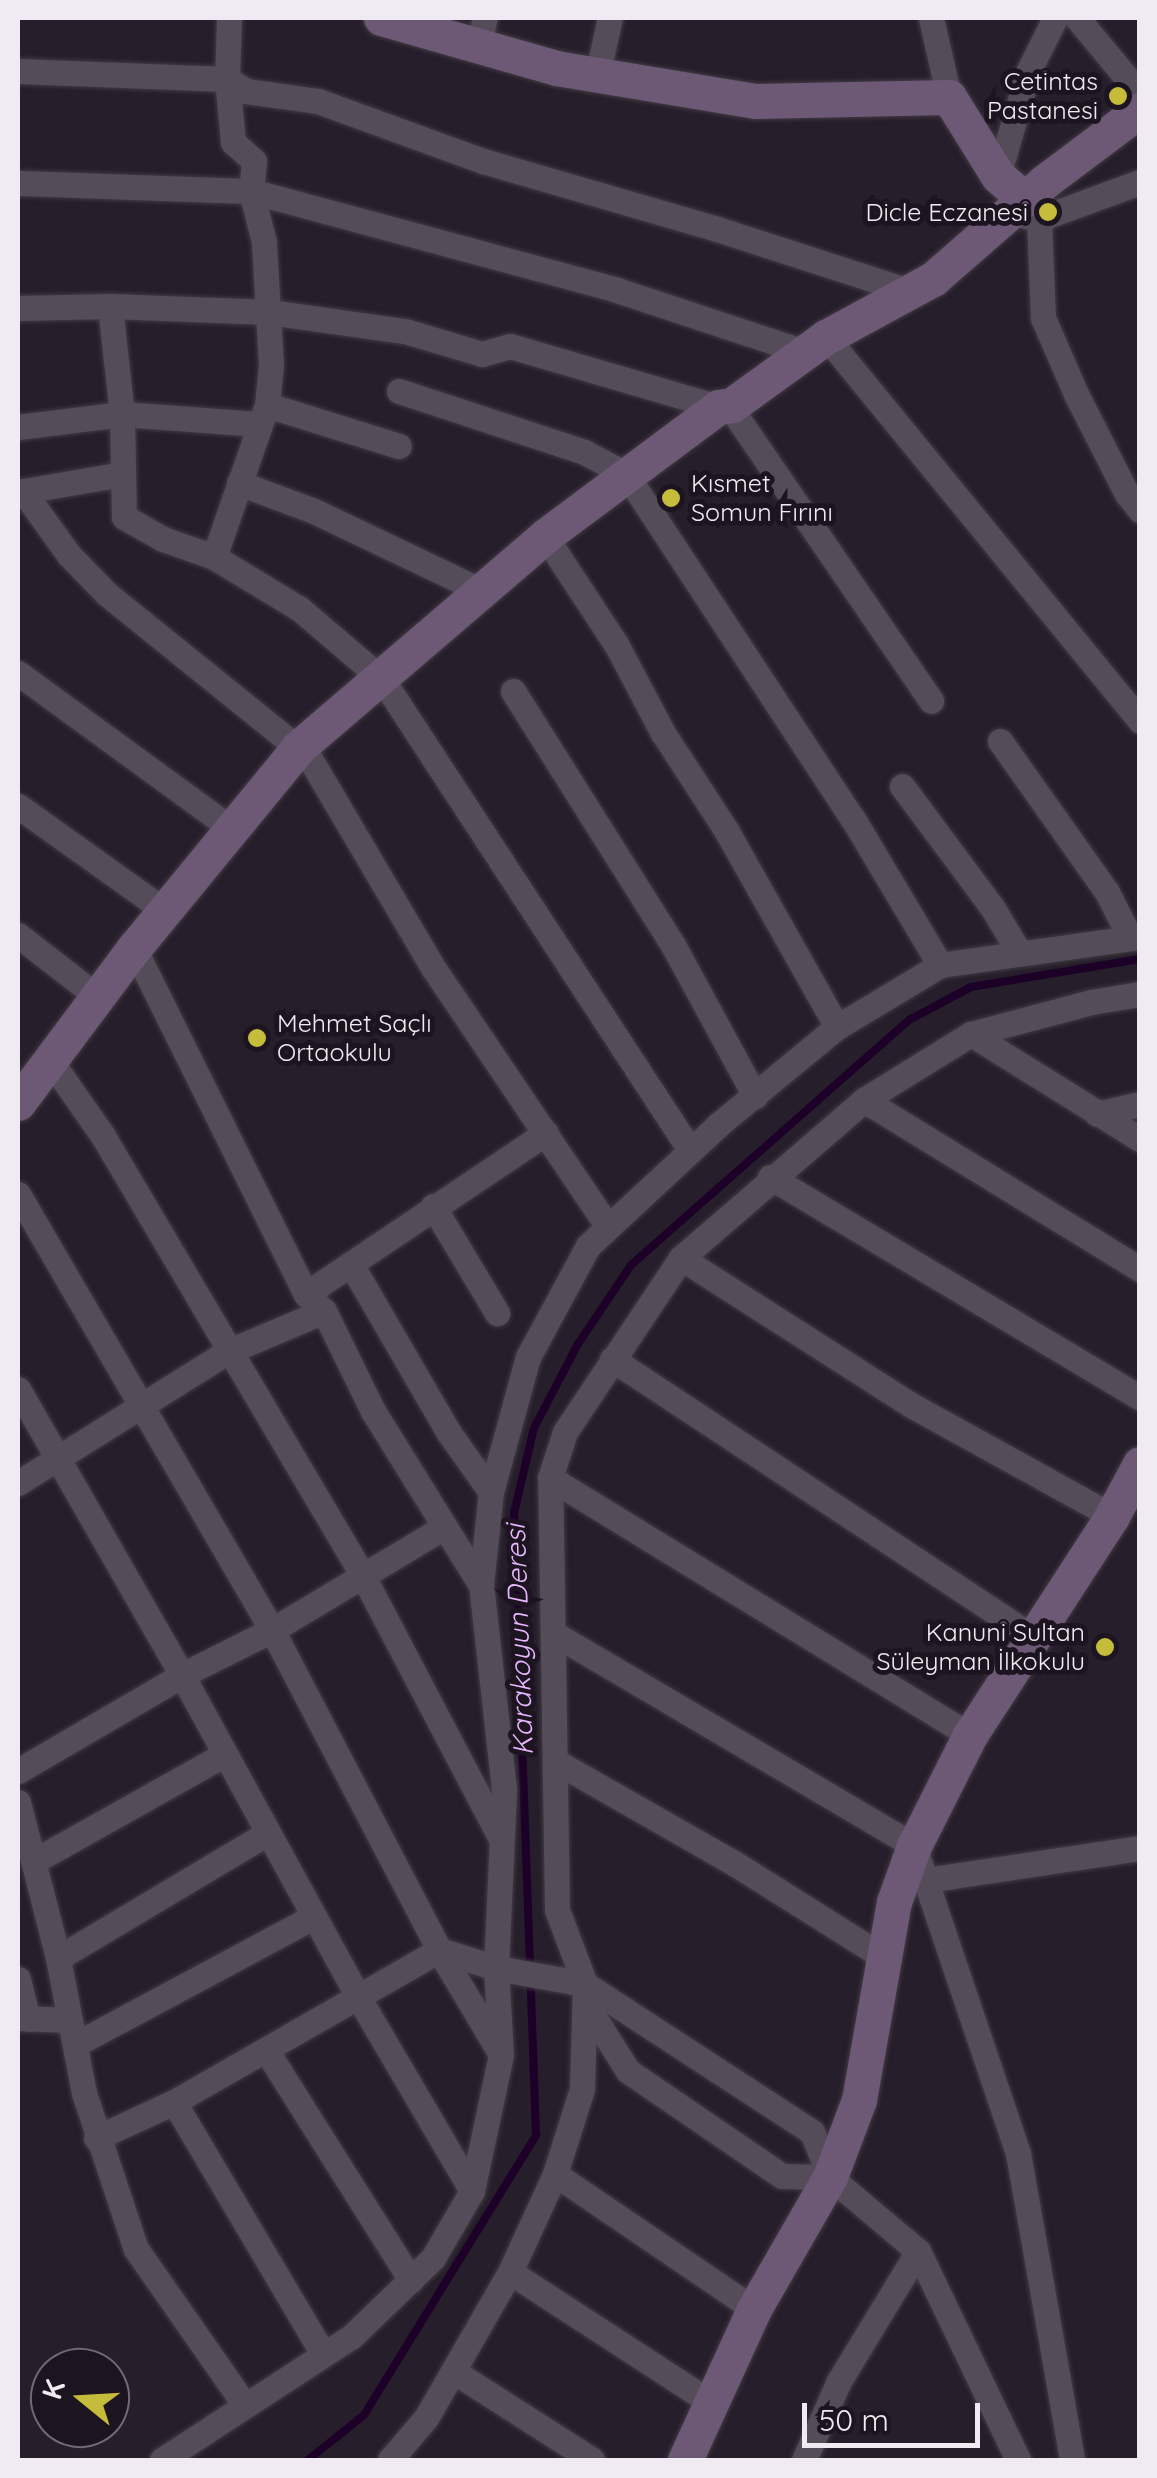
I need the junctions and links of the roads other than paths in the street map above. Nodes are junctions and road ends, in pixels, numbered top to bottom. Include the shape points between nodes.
1 (229, 18) edge
2 (380, 18) edge
3 (610, 18) edge
4 (930, 18) edge
5 (1055, 18) edge
6 (1077, 18) edge
7 (482, 30) edge
8 (18, 70) edge
9 (597, 76) junction
10 (227, 79) junction
11 (1140, 94) edge
12 (949, 98) junction
13 (1140, 110) edge
14 (1140, 182) edge
15 (18, 183) edge
16 (251, 191) junction
17 (1018, 202) junction
18 (912, 292) junction
19 (110, 306) junction
20 (18, 308) edge
21 (269, 312) junction
22 (816, 345) junction
23 (399, 391) dead end
24 (724, 407) junction
25 (122, 414) junction
26 (263, 414) junction
27 (18, 428) edge
28 (399, 446) dead end
29 (122, 474) junction
30 (626, 474) junction
31 (239, 483) junction
32 (20, 491) edge
33 (1140, 510) edge
34 (545, 536) junction
35 (214, 557) junction
36 (482, 591) junction
37 (18, 674) edge
38 (382, 679) junction
39 (514, 691) dead end
40 (931, 701) dead end
41 (1140, 721) edge
42 (1000, 742) dead end
43 (298, 748) junction
44 (902, 786) dead end
45 (18, 806) edge
46 (233, 830) junction
47 (165, 911) junction
48 (18, 935) edge
49 (1135, 937) edge
50 (134, 948) junction
51 (1018, 952) junction
52 (940, 965) junction
53 (1140, 994) edge
54 (98, 997) junction
55 (837, 1028) junction
56 (971, 1034) junction
57 (30, 1078) edge
58 (754, 1096) junction
59 (864, 1100) junction
60 (1140, 1104) edge
61 (1096, 1114) junction
62 (546, 1133) junction
63 (1140, 1139) edge
64 (690, 1150) junction
65 (770, 1178) junction
66 (18, 1194) edge
67 (433, 1206) junction
68 (608, 1227) junction
69 (681, 1258) junction
70 (351, 1264) junction
71 (1140, 1269) edge
72 (315, 1303) junction
73 (497, 1312) dead end
74 (227, 1352) junction
75 (612, 1359) junction
76 (18, 1390) edge
77 (1140, 1398) edge
78 (140, 1406) junction
79 (58, 1462) junction
80 (1140, 1464) edge
81 (550, 1478) junction
82 (18, 1484) edge
83 (492, 1492) junction
84 (1112, 1516) junction
85 (444, 1526) junction
86 (362, 1576) junction
87 (481, 1584) junction
88 (272, 1630) junction
89 (553, 1633) junction
90 (1032, 1637) junction
91 (182, 1676) junction
92 (970, 1734) junction
93 (225, 1754) junction
94 (555, 1762) junction
95 (18, 1772) edge
96 (18, 1802) edge
97 (266, 1834) junction
98 (504, 1843) junction
99 (914, 1846) junction
100 (1140, 1848) edge
101 (36, 1860) junction
102 (926, 1880) junction
103 (313, 1918) junction
104 (439, 1950) junction
105 (883, 1957) junction
106 (58, 1958) junction
107 (496, 1968) junction
108 (18, 1979) edge
109 (585, 1993) junction
110 (357, 1996) junction
111 (23, 2018) edge
112 (73, 2032) junction
113 (266, 2050) junction
114 (502, 2055) junction
115 (174, 2102) junction
116 (96, 2138) junction
117 (554, 2174) junction
118 (830, 2177) junction
119 (472, 2191) junction
120 (918, 2250) junction
121 (510, 2272) junction
122 (411, 2280) junction
123 (754, 2309) junction
124 (322, 2352) junction
125 (453, 2372) junction
126 (710, 2402) junction
127 (245, 2406) junction
128 (403, 2456) edge
129 (162, 2460) edge
130 (592, 2460) edge
131 (684, 2460) edge
132 (804, 2460) edge
133 (1018, 2460) edge
134 (1072, 2460) edge

1 - 10 street
2 - 7 street
3 - 9 street
4 - 12 street
5 - 17 street via 1028,72
6 - 11 street
7 - 9 street
8 - 10 street
9 - 12 street via 755,101
10 - 16 street via 234,142 254,161
10 - 18 street via 246,91 318,101 483,161
12 - 17 street
13 - 17 street
14 - 17 street
15 - 16 street
16 - 21 street via 264,242
16 - 22 street
17 - 18 street
17 - 33 street via 1042,318
18 - 22 street
19 - 20 street
19 - 21 street
19 - 25 street
21 - 24 street via 405,331 482,354 510,346
21 - 26 street
22 - 24 street
22 - 41 street
23 - 30 street via 584,452
24 - 30 street
24 - 40 street
25 - 26 street
25 - 27 street
25 - 29 street
26 - 28 street
26 - 31 street
29 - 32 street
29 - 35 street via 124,518
30 - 34 street
30 - 52 street via 853,819
31 - 35 street
31 - 36 street
32 - 43 street via 106,594
34 - 36 street
34 - 55 street via 616,644
35 - 38 street via 300,609
36 - 38 street
37 - 46 street
38 - 43 street
38 - 64 street
39 - 58 street via 674,944
42 - 49 street
43 - 46 street
43 - 62 street via 434,969
44 - 51 street
45 - 47 street
46 - 47 street
47 - 50 street
48 - 54 street
49 - 51 street
50 - 54 street
50 - 72 street
51 - 52 street
52 - 55 street
53 - 56 street
54 - 57 street
55 - 58 street
56 - 59 street
56 - 61 street
57 - 74 street via 103,1136
58 - 64 street
59 - 65 street
59 - 71 street
60 - 61 street
61 - 63 street
62 - 67 street
62 - 68 street
64 - 68 street
65 - 69 street
65 - 77 street
66 - 78 street
67 - 70 street
67 - 73 street
68 - 83 street via 588,1246 528,1356
69 - 75 street
69 - 84 street via 911,1405
70 - 72 street
70 - 83 street via 449,1433
72 - 74 street
72 - 85 street
74 - 78 street
74 - 86 street
75 - 81 street via 565,1432
75 - 90 street
76 - 79 street
78 - 79 street
78 - 88 street
79 - 82 street
79 - 91 street
80 - 84 street
81 - 89 street
81 - 92 street
83 - 87 street
84 - 90 street
85 - 86 street
85 - 87 street
86 - 88 street
86 - 98 street
87 - 98 street
88 - 91 street
88 - 104 street
89 - 94 street
89 - 99 street
90 - 92 street
91 - 93 street
91 - 95 street
92 - 99 street
93 - 97 street
93 - 101 street
94 - 105 street
94 - 109 street via 557,1910
96 - 101 street
97 - 103 street
97 - 106 street
98 - 107 street
99 - 102 street
99 - 105 street
100 - 102 street
101 - 106 street
102 - 134 street via 1018,2154
103 - 110 street
103 - 112 street
104 - 107 street
104 - 110 street
104 - 114 street
105 - 118 street via 859,2100
106 - 112 street
107 - 109 street
107 - 114 street
108 - 111 street
109 - 117 street via 582,2089
109 - 118 street via 812,2132
109 - 118 street via 628,2072 782,2176
110 - 113 street
110 - 119 street
111 - 112 street
112 - 116 street
113 - 115 street
113 - 122 street
114 - 119 street
115 - 116 street
115 - 124 street
116 - 127 street via 136,2249
117 - 121 street
117 - 123 street
118 - 120 street
118 - 123 street
119 - 122 street via 433,2258
120 - 132 street via 839,2381
120 - 133 street
121 - 125 street
121 - 126 street
122 - 124 street via 352,2337
123 - 126 street
124 - 127 street
125 - 128 street
125 - 130 street
126 - 131 street
127 - 129 street

